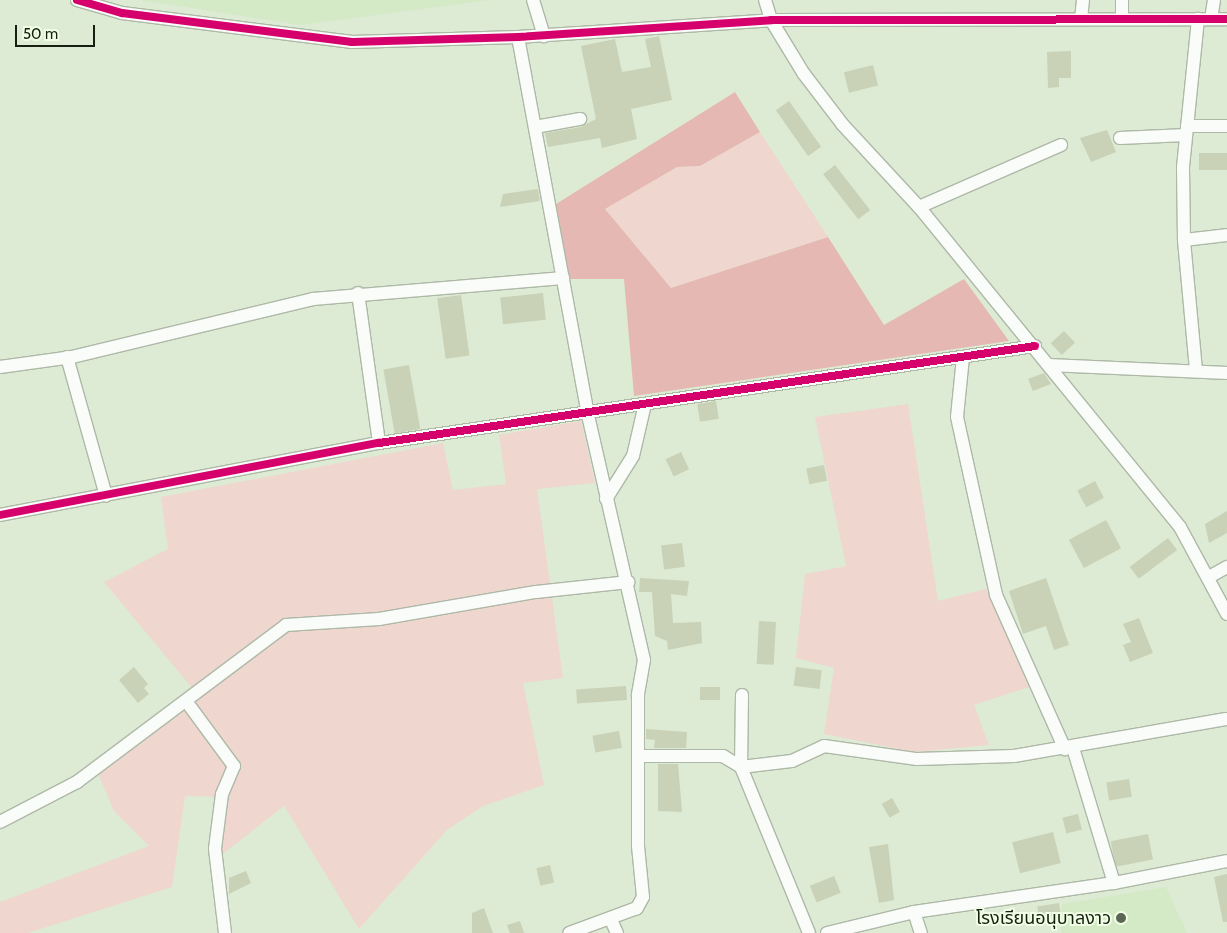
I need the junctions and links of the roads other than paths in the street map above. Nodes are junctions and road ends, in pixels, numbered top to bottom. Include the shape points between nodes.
1 (77, 0) edge
2 (533, 0) edge
3 (765, 0) edge
4 (1083, 0) edge
5 (1122, 0) edge
6 (1214, 0) edge
7 (1081, 19) junction
8 (1122, 19) junction
9 (1198, 19) junction
10 (1211, 19) junction
11 (1227, 19) edge
12 (771, 20) junction
13 (544, 36) junction
14 (518, 37) junction
15 (580, 119) dead end
16 (1227, 126) edge
17 (535, 127) junction
18 (1186, 131) junction
19 (1120, 138) dead end
20 (1061, 145) dead end
21 (919, 207) junction
22 (1227, 235) edge
23 (1184, 240) junction
24 (563, 278) junction
25 (358, 293) junction
26 (1035, 346) junction
27 (963, 356) junction
28 (67, 357) junction
29 (1049, 365) junction
30 (0, 367) edge
31 (1196, 370) junction
32 (1226, 375) edge
33 (644, 404) junction
34 (587, 411) junction
35 (379, 443) junction
36 (106, 496) junction
37 (606, 499) junction
38 (0, 515) edge
39 (1227, 567) edge
40 (1209, 577) junction
41 (628, 582) junction
42 (1227, 614) edge
43 (742, 695) dead end
44 (186, 700) junction
45 (1226, 719) dead end
46 (1069, 748) junction
47 (638, 756) junction
48 (741, 768) junction
49 (0, 822) edge
50 (1227, 861) edge
51 (1114, 883) junction
52 (914, 912) junction
53 (611, 920) junction
54 (225, 933) edge
55 (569, 933) edge
56 (617, 933) edge
57 (809, 933) edge
58 (827, 933) edge
59 (920, 933) edge

1 - 14 street via 122,13 352,42
2 - 13 street
3 - 12 street
4 - 7 street
5 - 8 street
6 - 10 street
7 - 8 street
7 - 12 street
8 - 9 street
9 - 10 street
9 - 18 street
10 - 11 street
12 - 13 street
12 - 21 street via 843,125
13 - 14 street
14 - 17 street
15 - 17 street
16 - 18 street
17 - 24 street
18 - 19 street
18 - 23 street
20 - 21 street
21 - 26 street
22 - 23 street
23 - 31 street
24 - 25 street
24 - 34 street
25 - 28 street via 313,299
25 - 35 street
26 - 27 street
26 - 29 street
27 - 33 street
27 - 46 street via 957,417 996,595
28 - 30 street
28 - 36 street
29 - 31 street
29 - 40 street via 1180,527
31 - 32 street
33 - 34 street
33 - 37 street via 633,456
34 - 35 street
34 - 37 street
35 - 36 street
36 - 38 street
37 - 41 street
39 - 40 street
40 - 42 street
41 - 44 street via 536,592 379,619 286,625
41 - 47 street via 644,660 638,695
43 - 48 street
44 - 49 street via 77,782
44 - 54 street via 234,766 222,794 215,849
45 - 46 street
46 - 48 street via 952,760 824,746 792,761
46 - 51 street
47 - 48 street via 723,756
47 - 53 street via 643,897 637,908
48 - 57 street
50 - 51 street
51 - 52 street
52 - 58 street
52 - 59 street
53 - 55 street
53 - 56 street

